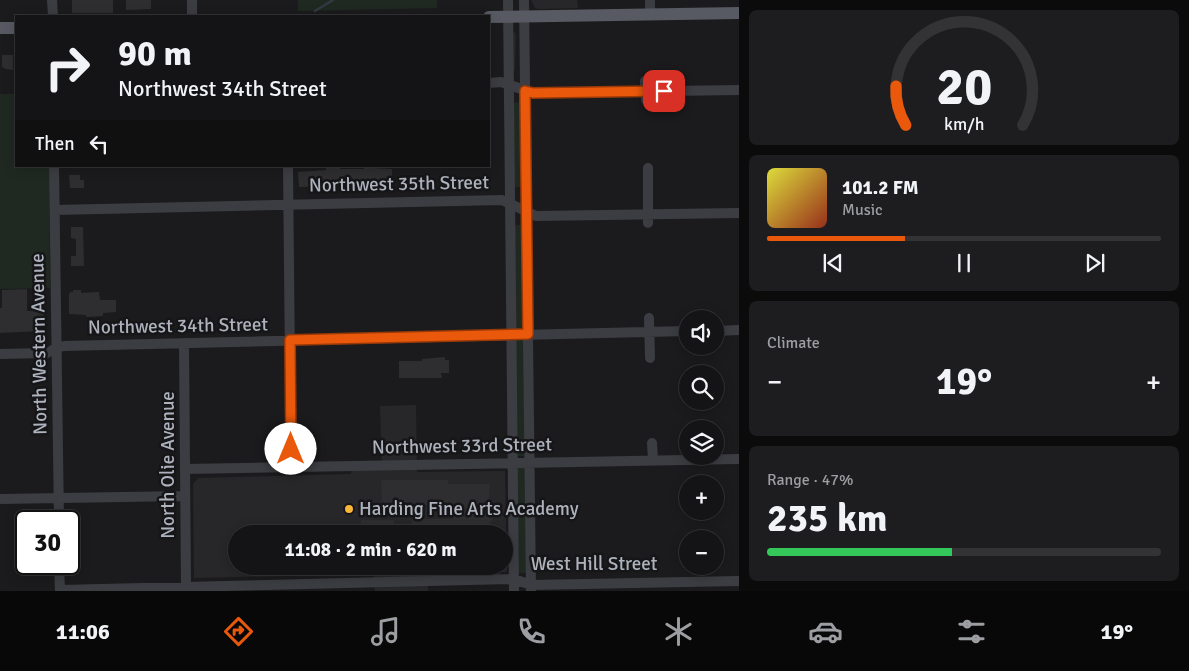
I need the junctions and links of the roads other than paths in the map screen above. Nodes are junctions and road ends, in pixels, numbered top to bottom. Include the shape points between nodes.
1 (52, 0) edge
2 (192, 0) edge
3 (508, 0) edge
4 (524, 0) edge
5 (650, 0) edge
6 (739, 13) edge
7 (650, 14) junction
8 (52, 15) edge
9 (192, 15) edge
10 (508, 17) junction
11 (524, 17) junction
12 (490, 18) edge
13 (0, 28) edge
14 (15, 28) edge
15 (490, 82) edge
16 (509, 85) junction
17 (739, 90) edge
18 (525, 91) junction
19 (54, 167) edge
20 (288, 167) edge
21 (648, 168) dead end
22 (288, 203) junction
23 (511, 204) junction
24 (55, 210) junction
25 (526, 212) junction
26 (739, 213) edge
27 (648, 219) junction
28 (649, 318) dead end
29 (724, 330) edge
30 (739, 330) edge
31 (679, 331) edge
32 (650, 332) junction
33 (511, 334) junction
34 (528, 334) junction
35 (290, 340) junction
36 (184, 343) junction
37 (56, 348) junction
38 (0, 354) edge
39 (650, 358) dead end
40 (652, 443) dead end
41 (739, 459) edge
42 (653, 460) junction
43 (512, 462) junction
44 (530, 462) junction
45 (291, 467) junction
46 (185, 469) junction
47 (185, 496) junction
48 (58, 498) junction
49 (0, 499) edge
50 (58, 510) edge
51 (59, 575) edge
52 (514, 579) junction
53 (739, 581) edge
54 (186, 586) junction
55 (366, 587) edge
56 (215, 588) edge
57 (531, 588) edge
58 (60, 590) edge
59 (514, 591) edge

1 - 8 street
2 - 9 street
3 - 10 street
4 - 11 street
5 - 7 street
6 - 7 main road
7 - 11 main road
10 - 11 main road
10 - 12 main road
10 - 16 street
11 - 18 street
13 - 14 main road
15 - 16 street
16 - 18 street
16 - 23 street
17 - 18 street
18 - 25 street
19 - 24 street, North Western Avenue
20 - 22 street
21 - 27 street
22 - 23 street, Northwest 35th Street via 502,200
22 - 24 street, Northwest 35th Street
22 - 35 street
23 - 25 street, Northwest 35th Street
23 - 33 street
24 - 37 street, North Western Avenue
25 - 27 street, Northwest 35th Street via 536,216
25 - 34 street
26 - 27 street, Northwest 35th Street
28 - 32 street
29 - 30 street
31 - 32 street, Northwest 34th Street
32 - 34 street, Northwest 34th Street
32 - 39 street
33 - 34 street, Northwest 34th Street
33 - 35 street, Northwest 34th Street
33 - 43 street
34 - 44 street
35 - 36 street, Northwest 34th Street
35 - 45 street
36 - 37 street, Northwest 34th Street
36 - 46 street, North Olie Avenue
37 - 38 street, Northwest 34th Street via 47,353
37 - 48 street, North Western Avenue
40 - 42 street
41 - 42 street, Northwest 33rd Street
42 - 44 street, Northwest 33rd Street
43 - 44 street, Northwest 33rd Street
43 - 45 street, Northwest 33rd Street
43 - 52 street
44 - 57 street
45 - 46 street, Northwest 33rd Street
46 - 47 street, North Olie Avenue
47 - 48 street
47 - 54 street, North Olie Avenue
48 - 49 street
48 - 50 street, North Western Avenue
51 - 58 street
52 - 55 street, West Hill Street
52 - 57 street, West Hill Street
52 - 59 street
53 - 57 street, West Hill Street
54 - 56 street, West Hill Street
54 - 58 street, West Hill Street
55 - 56 street, West Hill Street

